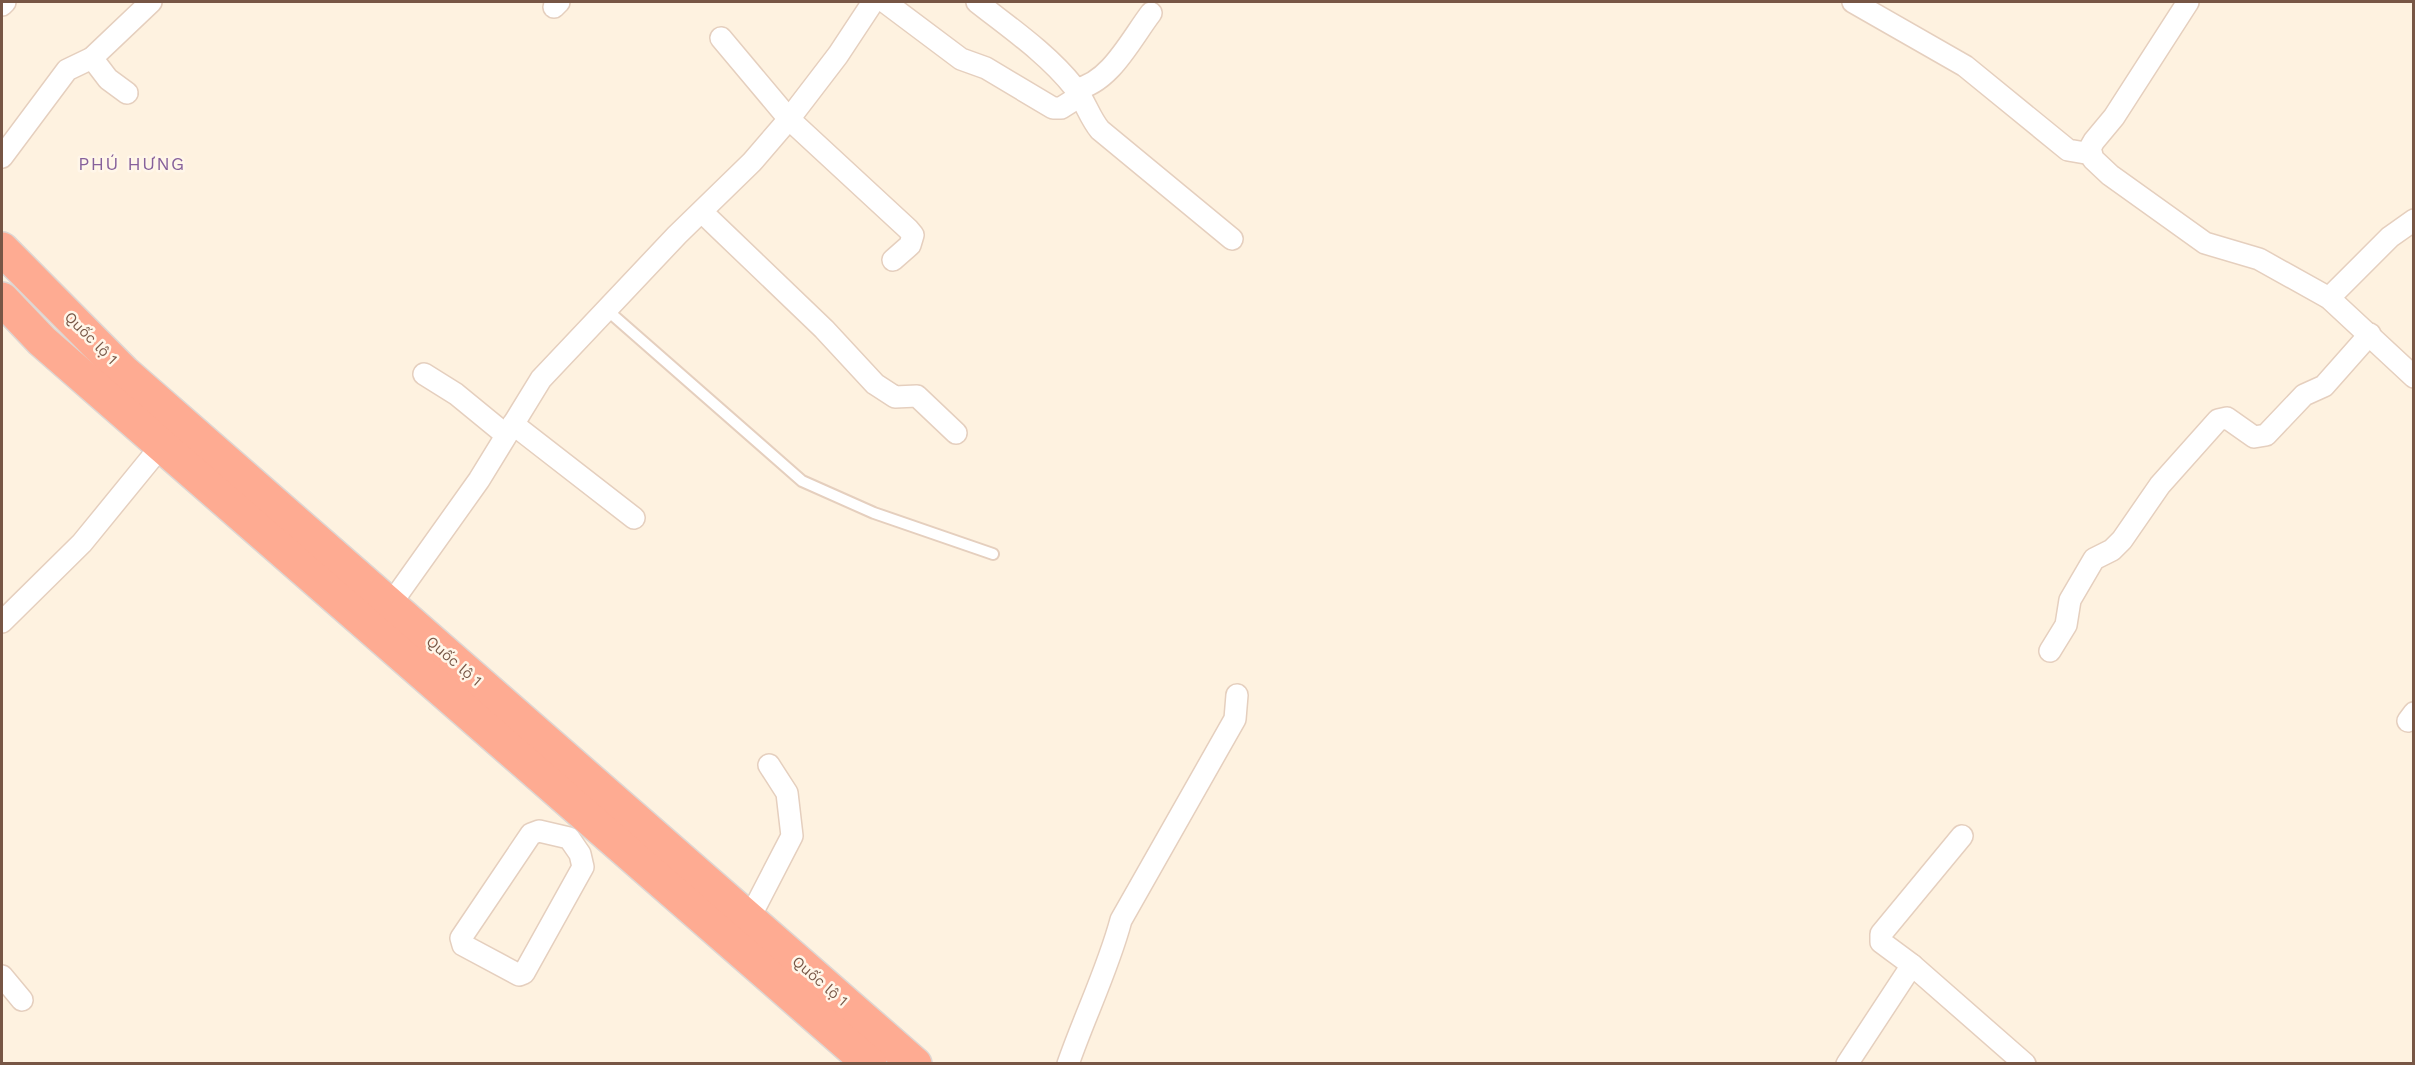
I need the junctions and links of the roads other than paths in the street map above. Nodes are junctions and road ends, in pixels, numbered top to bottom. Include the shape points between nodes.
1 (5, 2) edge
2 (151, 2) edge
3 (874, 2) edge
4 (977, 2) edge
5 (1853, 2) edge
6 (2188, 2) edge
7 (2, 5) edge
8 (1151, 13) dead end
9 (721, 38) dead end
10 (92, 57) junction
11 (127, 93) dead end
12 (1078, 93) junction
13 (789, 119) junction
14 (2091, 154) junction
15 (2, 157) edge
16 (702, 212) junction
17 (2414, 220) edge
18 (1232, 239) dead end
19 (2, 249) edge
20 (893, 260) dead end
21 (2329, 298) junction
22 (2, 299) edge
23 (607, 310) junction
24 (2370, 334) junction
25 (423, 374) dead end
26 (2414, 377) edge
27 (510, 430) junction
28 (956, 433) dead end
29 (162, 445) junction
30 (634, 518) dead end
31 (993, 554) dead end
32 (390, 605) junction
33 (2, 622) edge
34 (2050, 651) dead end
35 (1237, 695) dead end
36 (769, 765) dead end
37 (577, 825) junction
38 (1962, 836) dead end
39 (749, 919) junction
40 (1912, 965) junction
41 (2, 976) edge
42 (22, 1000) dead end
43 (870, 1064) edge
44 (915, 1064) edge
45 (1068, 1064) edge
46 (1847, 1064) edge
47 (2025, 1064) edge

1 - 7 street
2 - 10 street
3 - 12 street via 961,59 986,68 1053,108 1061,108
3 - 13 street
4 - 12 street via 1061,71
5 - 14 street via 1965,66 2068,150
6 - 14 street via 2124,102 2094,141
8 - 12 street via 1101,78
9 - 13 street
10 - 11 street via 108,79
10 - 15 street via 67,70
12 - 18 street via 1101,130
13 - 16 street
13 - 20 street via 908,229 912,235 910,245
14 - 21 street via 2110,175 2205,243 2259,259
16 - 23 street
16 - 28 street via 824,328 876,384 895,397 917,396
17 - 21 street via 2391,237
19 - 32 highway, Quốc lộ 1 via 124,372
21 - 24 street
22 - 29 highway, Quốc lộ 1 via 42,340
23 - 27 street via 541,379
23 - 31 lane via 802,481 874,513
24 - 26 street
24 - 34 street via 2324,386 2304,395 2266,435 2254,437 2227,418 2218,420 2160,485 2122,540 2094,559 2070,600 2066,625
25 - 27 street
27 - 30 street
27 - 32 street via 469,496
29 - 33 street via 82,543
29 - 37 highway, Quốc lộ 1
32 - 39 highway, Quốc lộ 1
35 - 45 street via 1235,719 1121,920 1111,956 1087,1008
36 - 39 street via 787,793 792,836
37 - 37 street via 584,867 522,975 463,945 462,938 531,834
37 - 43 highway, Quốc lộ 1
38 - 40 street via 1881,934 1884,946
39 - 44 highway, Quốc lộ 1
40 - 46 street
40 - 47 street
41 - 42 street

